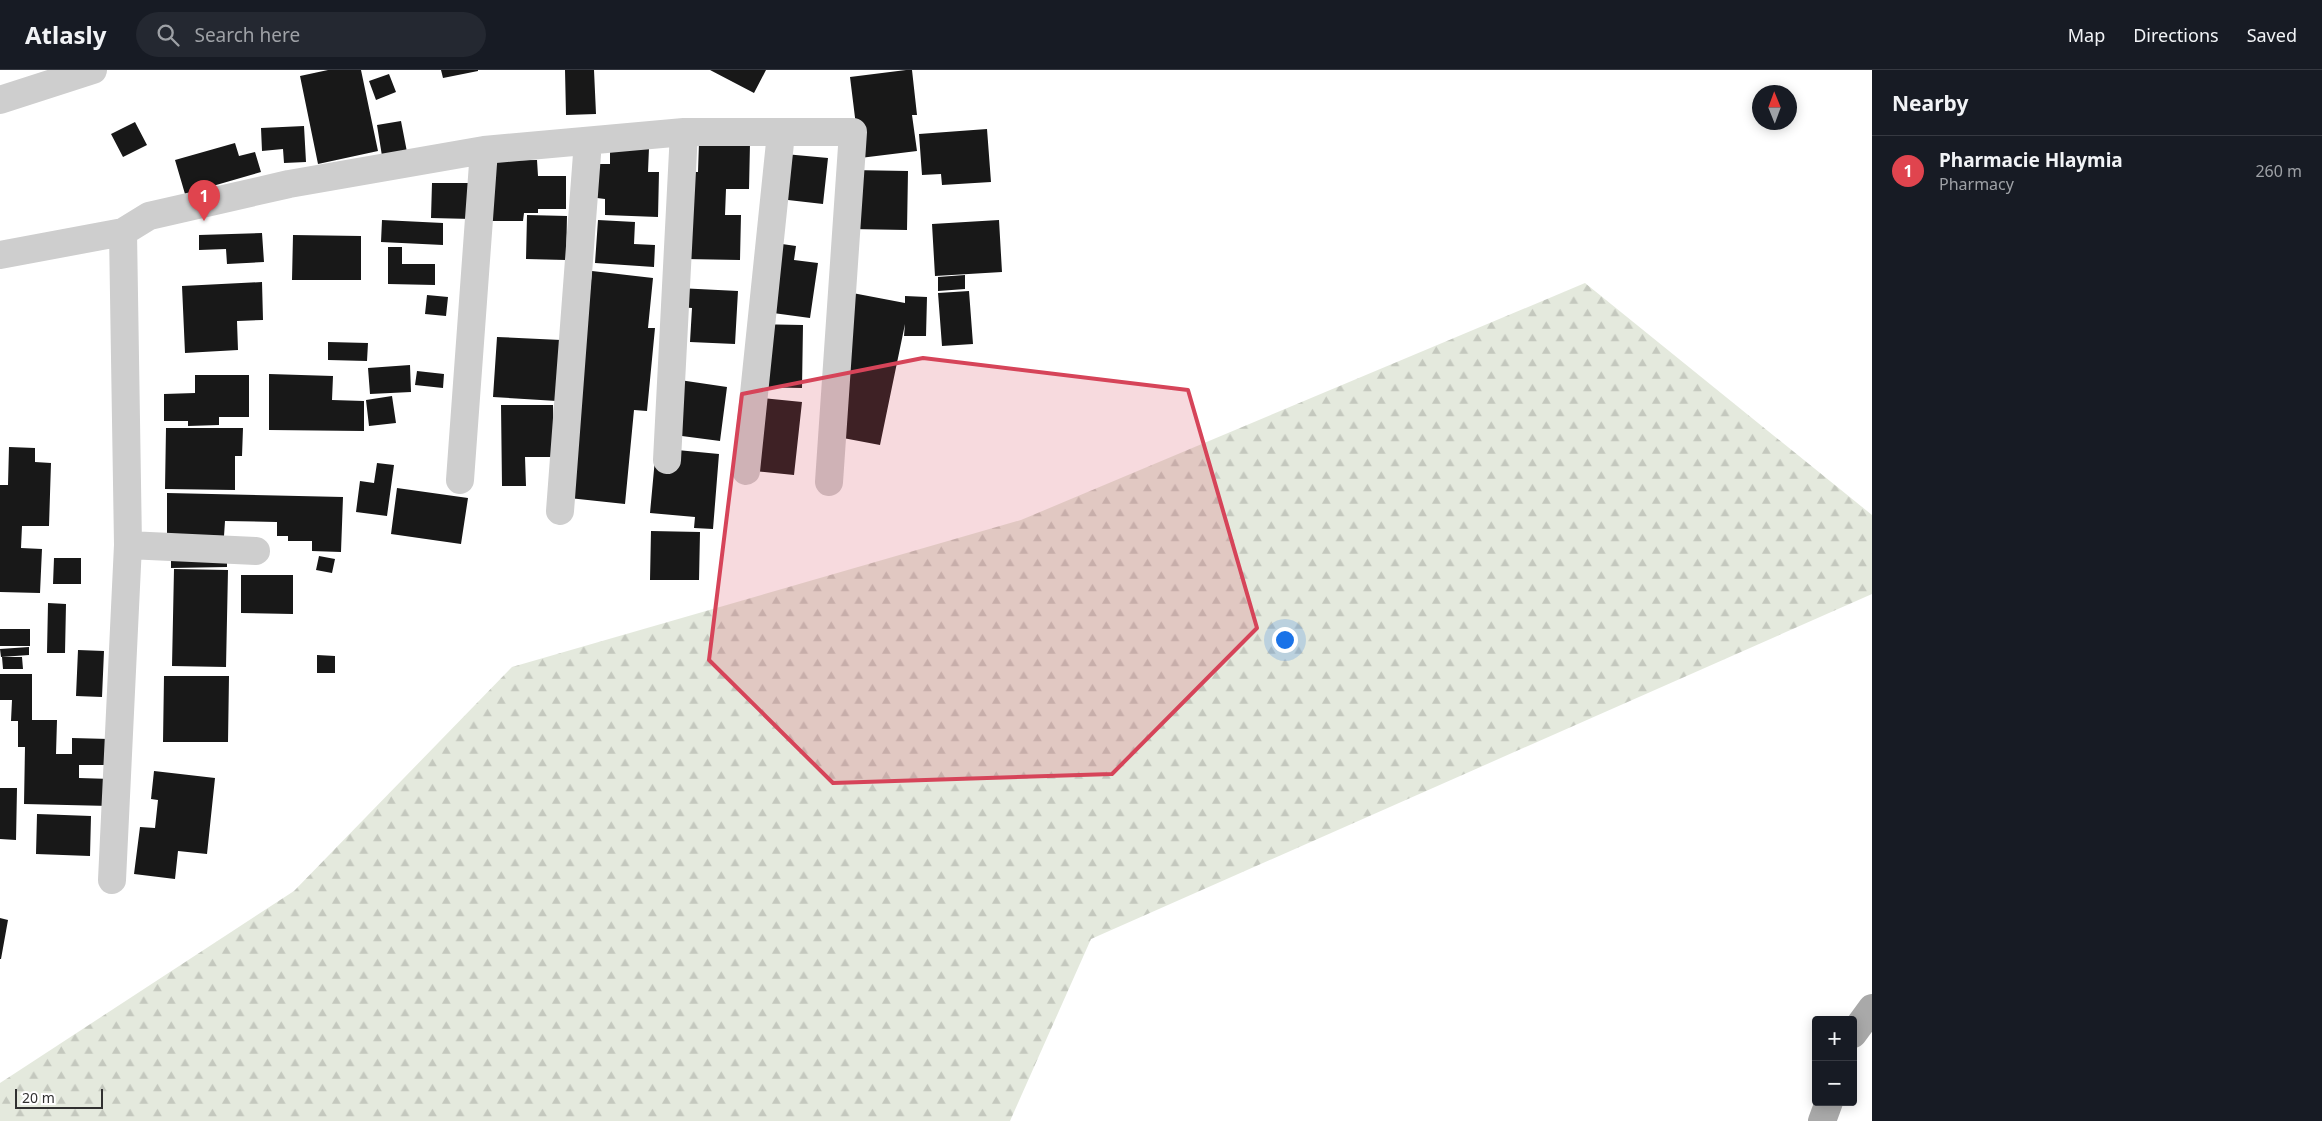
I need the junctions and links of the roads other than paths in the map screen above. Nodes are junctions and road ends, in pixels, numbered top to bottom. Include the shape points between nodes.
1 (82, 72) edge
2 (0, 100) edge
3 (684, 132) junction
4 (780, 133) junction
5 (588, 140) junction
6 (484, 150) junction
7 (123, 232) junction
8 (0, 255) edge
9 (667, 460) dead end
10 (746, 471) dead end
11 (460, 480) dead end
12 (828, 482) dead end
13 (560, 511) dead end
14 (128, 545) junction
15 (256, 551) dead end
16 (112, 880) dead end
17 (1872, 1008) edge
18 (1857, 1029) edge
19 (1827, 1106) edge
20 (1822, 1121) edge

1 - 2 street
3 - 4 street
3 - 5 street
3 - 9 street
4 - 10 street
4 - 12 street via 853,132
5 - 6 street
5 - 13 street
6 - 7 street via 289,184 149,216
6 - 11 street
7 - 8 street
7 - 14 street
14 - 15 street
14 - 16 street
17 - 18 main road
19 - 20 main road

